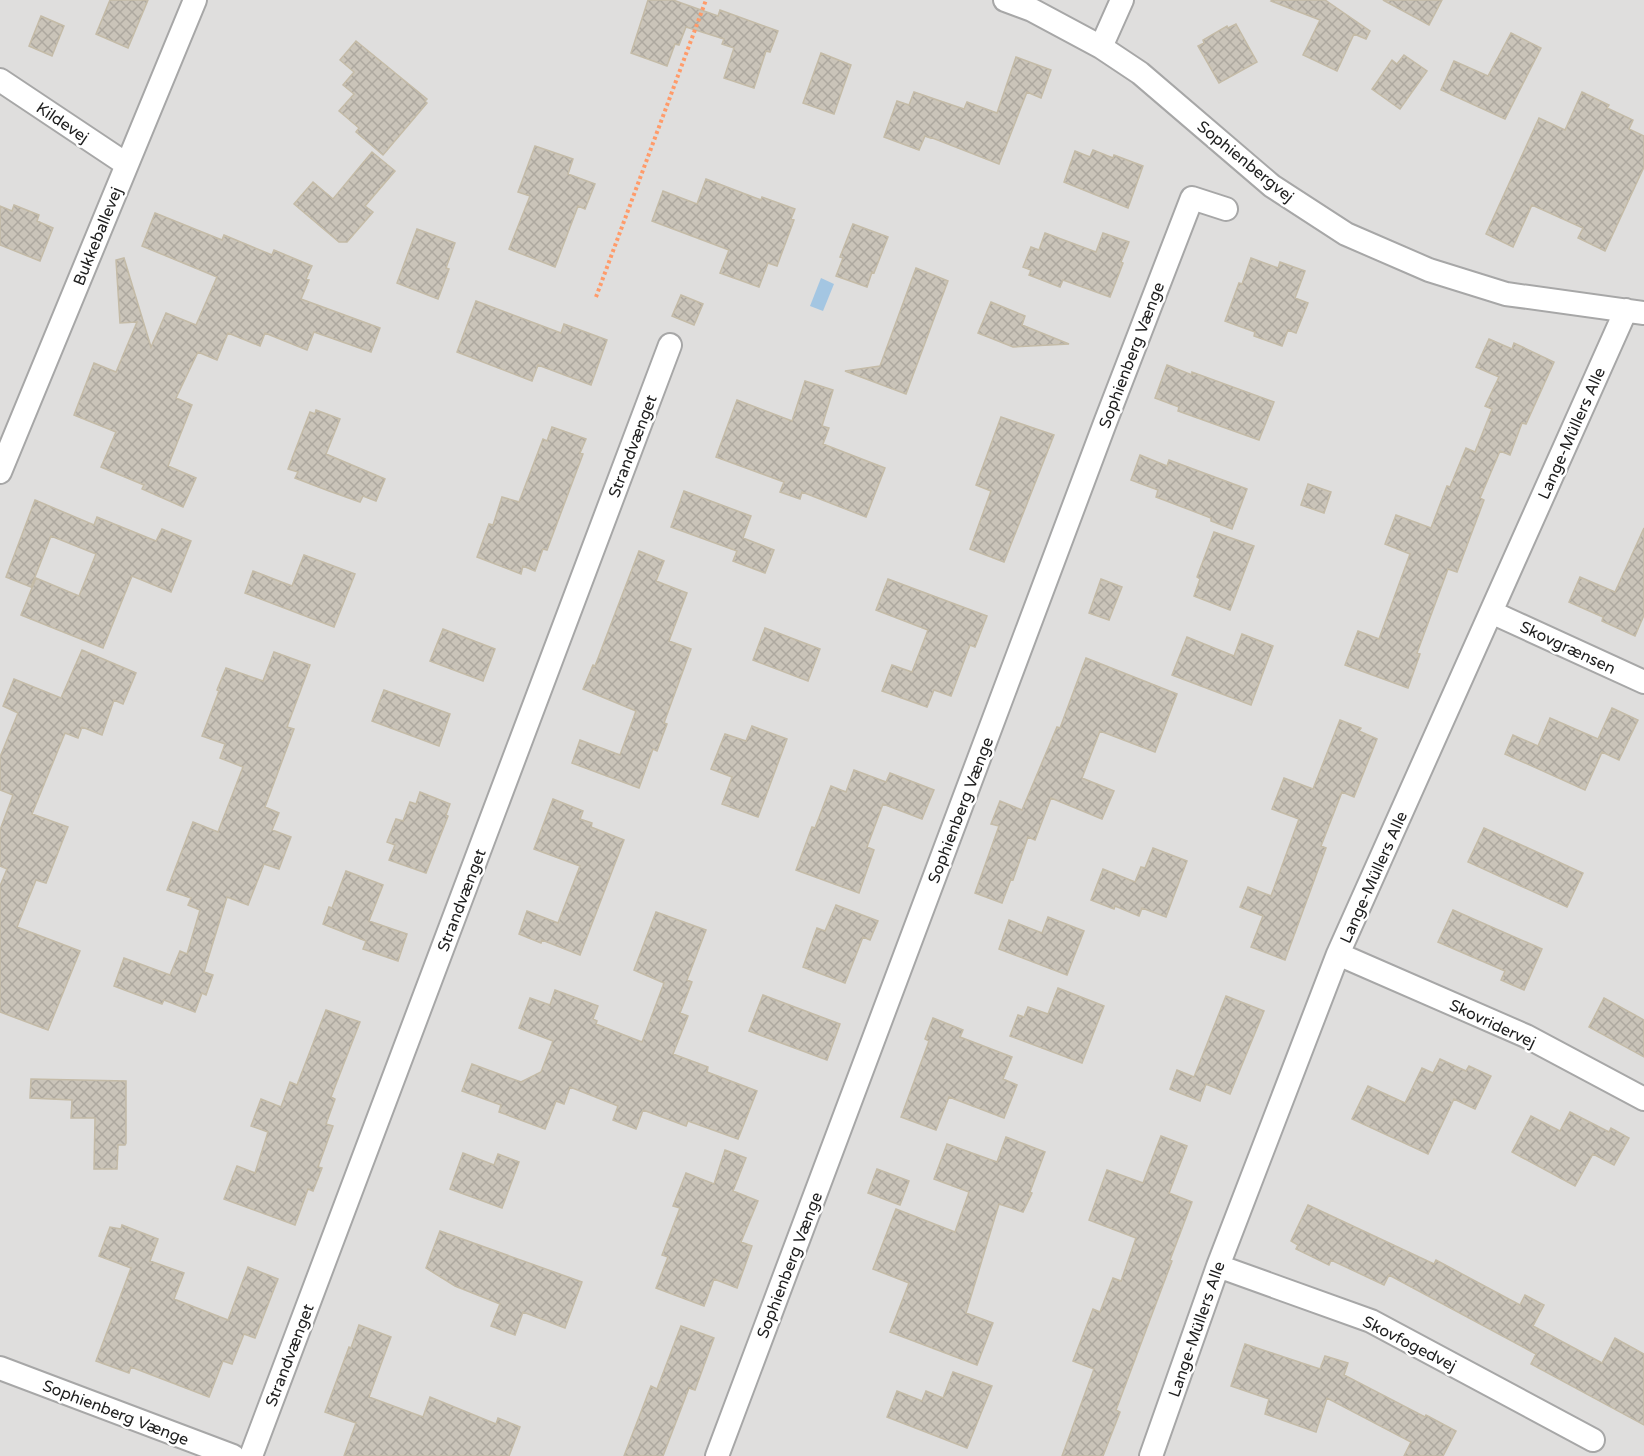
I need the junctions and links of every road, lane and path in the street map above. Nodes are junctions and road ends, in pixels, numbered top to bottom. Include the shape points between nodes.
1 (195, 0) edge
2 (706, 0) edge
3 (1005, 0) edge
4 (1122, 0) edge
5 (1101, 47) junction
6 (0, 80) edge
7 (126, 165) junction
8 (1226, 209) dead end
9 (596, 297) dead end
10 (1635, 312) edge
11 (670, 345) dead end
12 (0, 472) edge
13 (1491, 612) junction
14 (1644, 682) edge
15 (1338, 954) junction
16 (1644, 1099) edge
17 (1218, 1266) junction
18 (0, 1368) edge
19 (1593, 1440) dead end
20 (233, 1456) edge
21 (251, 1456) edge
22 (717, 1456) edge
23 (1151, 1456) edge

1 - 7 street, Bukkeballevej
2 - 9 path
3 - 5 street, Sophienbergvej
4 - 5 street
5 - 10 street, Sophienbergvej via 1140,73 1272,186 1346,234 1429,270 1506,294
6 - 7 street, Kildevej
7 - 12 street, Bukkeballevej
8 - 22 street, Sophienberg Vænge via 1192,198
10 - 13 street, Lange-Müllers Alle
11 - 21 street, Strandvænget
13 - 14 street, Skovgrænsen
13 - 15 street, Lange-Müllers Alle
15 - 16 street, Skovridervej via 1526,1036
15 - 17 street, Lange-Müllers Alle
17 - 19 street, Skovfogedvej via 1371,1321
17 - 23 street, Lange-Müllers Alle
18 - 20 street, Sophienberg Vænge

